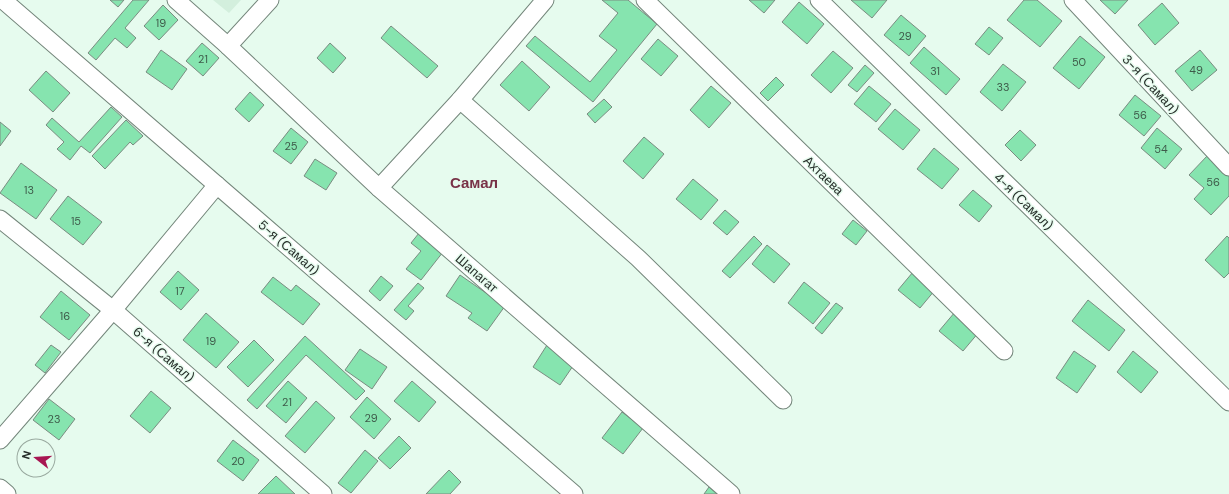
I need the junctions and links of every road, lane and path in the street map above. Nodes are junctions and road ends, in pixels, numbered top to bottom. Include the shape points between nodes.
1 (3, 0) edge
2 (176, 0) edge
3 (270, 0) edge
4 (545, 0) edge
5 (645, 0) edge
6 (819, 0) edge
7 (1073, 0) edge
8 (228, 46) junction
9 (460, 100) junction
10 (1229, 167) edge
11 (217, 185) junction
12 (380, 188) junction
13 (0, 219) edge
14 (113, 310) junction
15 (1004, 351) dead end
16 (782, 400) dead end
17 (1229, 402) edge
18 (0, 440) edge
19 (0, 488) edge
20 (7, 494) edge
21 (323, 494) edge
22 (574, 494) edge
23 (731, 494) edge

1 - 11 street, 5-я (Самал)
2 - 8 street, Шапагат
3 - 8 street
4 - 9 street
5 - 15 street, Ахтаева
6 - 17 street, 4-я (Самал)
7 - 10 street, 3-я (Самал)
8 - 12 street, Шапагат
9 - 12 street
9 - 16 street via 638,258
11 - 14 street
11 - 22 street, 5-я (Самал)
12 - 23 street, Шапагат
13 - 14 street, 6-я (Самал)
14 - 18 street
14 - 21 street, 6-я (Самал)
19 - 20 street

